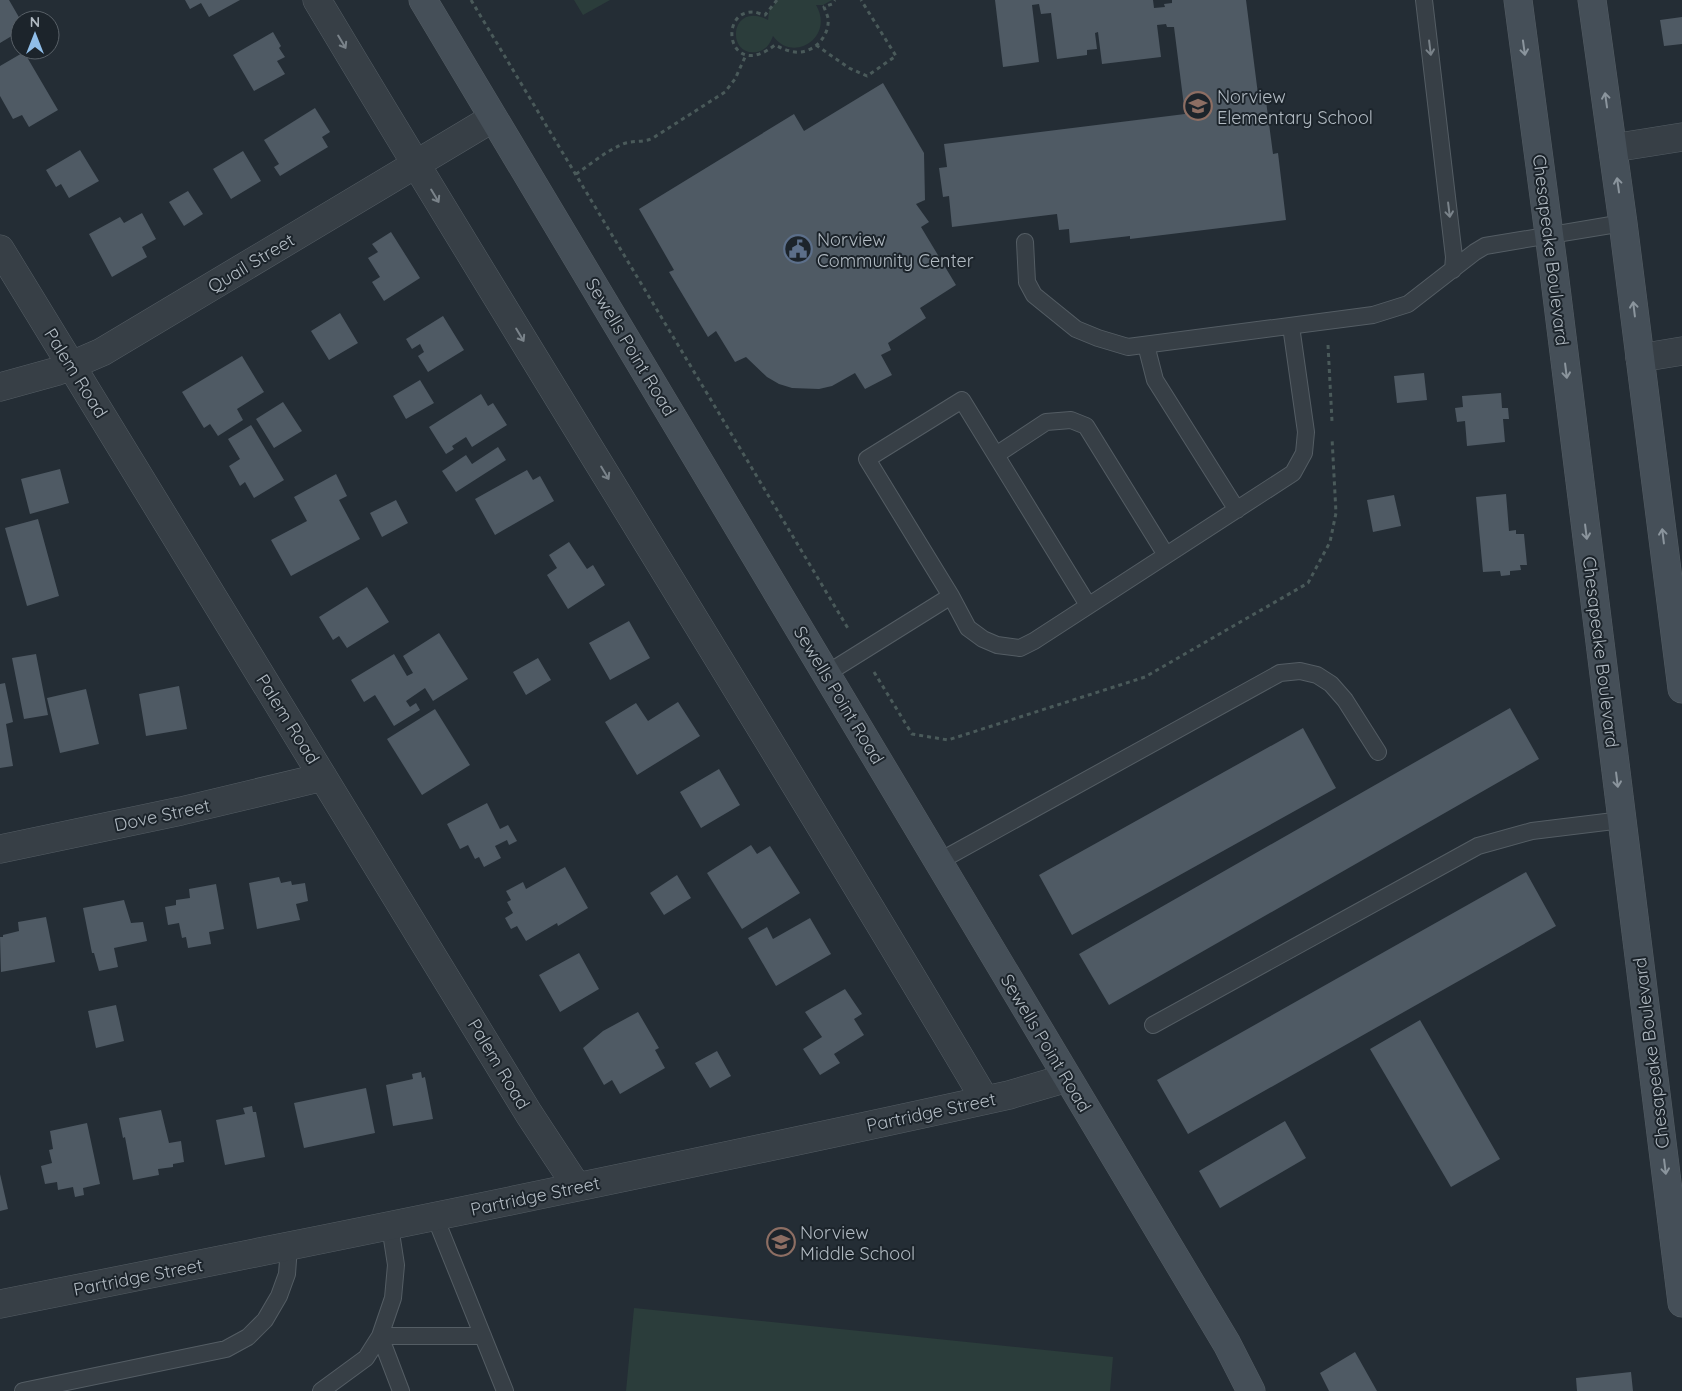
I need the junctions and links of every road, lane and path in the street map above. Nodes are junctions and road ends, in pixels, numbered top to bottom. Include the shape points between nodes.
1 (317, 0) edge
2 (423, 0) edge
3 (471, 0) edge
4 (777, 0) edge
5 (835, 0) edge
6 (862, 0) edge
7 (1424, 0) edge
8 (1518, 0) edge
9 (1592, 0) edge
10 (816, 45) junction
11 (746, 56) junction
12 (493, 118) junction
13 (1682, 137) edge
14 (1613, 148) junction
15 (415, 164) junction
16 (576, 174) junction
17 (1623, 223) junction
18 (1549, 236) junction
19 (1025, 242) dead end
20 (0, 249) edge
21 (1453, 270) junction
22 (1350, 318) junction
23 (1291, 326) junction
24 (1146, 345) junction
25 (1682, 351) edge
26 (1640, 358) junction
27 (72, 366) junction
28 (0, 387) edge
29 (1332, 424) dead end
30 (1332, 434) dead end
31 (996, 455) junction
32 (1237, 510) junction
33 (1166, 555) junction
34 (951, 596) junction
35 (1088, 606) junction
36 (862, 652) junction
37 (826, 674) junction
38 (1682, 690) edge
39 (1378, 752) dead end
40 (323, 777) junction
41 (1622, 820) junction
42 (0, 849) edge
43 (938, 862) junction
44 (1153, 1026) dead end
45 (1068, 1078) junction
46 (985, 1100) junction
47 (576, 1187) junction
48 (435, 1217) junction
49 (390, 1226) junction
50 (289, 1247) junction
51 (0, 1304) edge
52 (1682, 1304) edge
53 (380, 1336) junction
54 (483, 1336) junction
55 (23, 1391) edge
56 (320, 1391) edge
57 (401, 1391) edge
58 (505, 1391) edge
59 (1252, 1391) edge

1 -> 15 street
2 - 12 main road, Sewells Point Road
3 - 16 path
4 - 11 path via 765,15 745,14 733,25 730,33 732,42
5 - 10 path via 824,7 828,18 826,30
6 - 10 path via 896,56 867,76 849,68
7 -> 21 lane
8 -> 18 main road, Chesapeake Boulevard
14 -> 9 main road
10 - 11 path via 801,52 775,45 760,56
11 - 16 path via 726,92 646,142 616,147
12 - 15 street, Quail Street
12 - 37 main road, Sewells Point Road
13 - 14 street
17 -> 14 main road
15 - 27 street, Quail Street via 102,352
15 -> 46 street via 881,924
16 - 36 path
17 - 18 lane
26 -> 17 main road
18 - 21 lane via 1485,246
18 -> 41 main road, Chesapeake Boulevard
19 - 24 lane via 1027,282 1034,295 1076,329 1128,347
20 - 27 street, Palem Road
21 - 22 lane via 1408,304
22 - 23 lane
22 - 29 path via 1328,344
23 - 24 lane
23 - 32 lane via 1306,432 1304,453 1293,473
24 - 32 lane via 1155,380
25 - 26 street
38 -> 26 main road
27 - 28 street, Quail Street
27 - 40 street, Palem Road
30 - 36 path via 1336,513 1330,542 1308,583 1145,677 948,740 912,734
31 - 33 lane via 1046,422 1071,420 1086,426
31 - 34 lane via 962,400 867,459
31 - 35 lane
32 - 33 lane
33 - 35 lane
34 - 35 lane via 968,628 998,645 1020,648
34 - 36 lane
36 - 37 lane
37 - 43 main road, Sewells Point Road
39 - 43 lane via 1331,684 1317,675 1300,671 1280,672
40 - 42 street, Dove Street via 182,812
40 - 47 street, Palem Road
41 - 44 lane via 1532,830 1478,846
41 -> 52 main road, Chesapeake Boulevard
43 - 45 main road, Sewells Point Road
45 - 46 street, Partridge Street
45 - 59 main road, Sewells Point Road
46 - 47 street, Partridge Street
47 - 48 street, Partridge Street
48 - 49 street, Partridge Street
48 - 54 lane
49 - 50 street, Partridge Street
49 - 53 lane via 396,1265 393,1298
50 - 51 street, Partridge Street
50 - 55 lane via 287,1274 280,1296 265,1320 248,1337 226,1349
53 - 54 lane
53 - 56 lane via 366,1358
53 - 57 lane
54 - 58 lane

